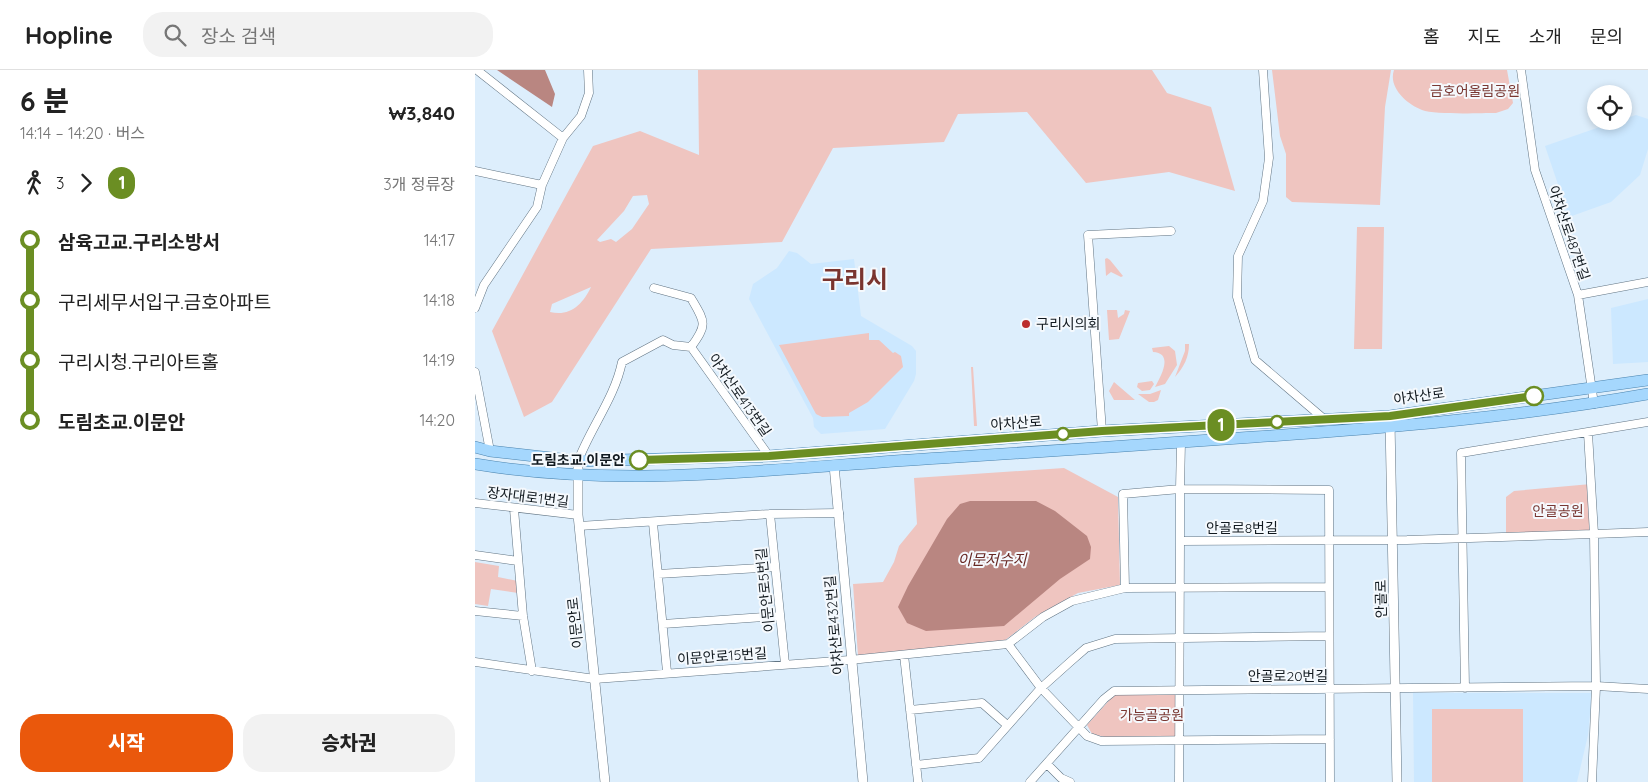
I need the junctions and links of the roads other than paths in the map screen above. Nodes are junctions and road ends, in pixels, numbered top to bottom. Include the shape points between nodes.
1 (477, 70) edge
2 (588, 70) edge
3 (1263, 70) edge
4 (1521, 70) edge
5 (563, 138) junction
6 (475, 171) edge
7 (542, 185) junction
8 (1171, 231) dead end
9 (1648, 282) edge
10 (654, 288) dead end
11 (1578, 294) junction
12 (475, 308) edge
13 (691, 347) junction
14 (475, 372) edge
15 (1648, 380) edge
16 (1592, 388) junction
17 (1648, 394) edge
18 (1593, 404) junction
19 (1324, 419) junction
20 (1390, 422) junction
21 (1648, 422) edge
22 (1102, 431) junction
23 (1588, 433) junction
24 (1181, 442) junction
25 (475, 447) edge
26 (490, 451) junction
27 (769, 456) junction
28 (578, 461) junction
29 (475, 464) edge
30 (834, 465) junction
31 (578, 476) junction
32 (1180, 489) junction
33 (475, 503) edge
34 (514, 508) junction
35 (839, 513) junction
36 (770, 514) junction
37 (578, 515) junction
38 (653, 523) junction
39 (579, 526) junction
40 (1648, 532) edge
41 (1594, 534) junction
42 (1461, 538) junction
43 (1330, 540) junction
44 (1393, 540) junction
45 (1180, 541) junction
46 (475, 555) edge
47 (518, 561) junction
48 (775, 566) junction
49 (658, 574) junction
50 (1329, 587) junction
51 (1125, 588) junction
52 (1180, 589) junction
53 (475, 611) edge
54 (523, 616) junction
55 (780, 616) junction
56 (663, 624) junction
57 (1329, 636) junction
58 (1179, 637) junction
59 (1007, 644) junction
60 (904, 655) junction
61 (850, 660) junction
62 (475, 662) edge
63 (785, 664) junction
64 (531, 671) junction
65 (667, 672) junction
66 (595, 679) junction
67 (1596, 686) junction
68 (1041, 688) junction
69 (1465, 688) junction
70 (1647, 688) edge
71 (1179, 689) junction
72 (1330, 689) junction
73 (1396, 690) junction
74 (910, 710) junction
75 (1007, 725) junction
76 (1079, 729) junction
77 (1330, 739) junction
78 (1179, 740) junction
79 (1047, 764) junction
80 (916, 765) junction
81 (605, 782) edge
82 (863, 782) edge
83 (918, 782) edge
84 (1030, 782) edge
85 (1071, 782) edge
86 (1179, 782) edge
87 (1330, 782) edge
88 (1397, 782) edge
89 (1592, 782) edge

1 - 5 street
2 - 5 street via 589,93 581,116
3 - 19 street via 1269,158 1263,201 1238,256 1237,297 1255,360
4 - 11 street, 아차산로487번길 via 1535,170
5 - 7 street
6 - 7 street
7 - 12 street via 537,207 485,285
8 - 22 street via 1088,235
9 - 11 street
10 - 13 street, 아차산로413번길 via 691,298 704,319 703,330
11 - 16 street, 아차산로487번길
13 - 27 street, 아차산로413번길
13 - 28 street, 아차산로413번길 via 663,340 622,362 618,381
14 - 26 street
15 - 16 main road, 아차산로
16 - 18 street, 아차산로487번길
16 - 20 main road, 아차산로
17 - 18 main road, 아차산로
18 - 20 main road, 아차산로
19 - 20 main road, 아차산로
19 - 22 main road, 아차산로
20 - 24 main road, 아차산로
20 - 44 street, 안골로
21 - 23 street
22 - 27 main road, 아차산로
23 - 41 street
23 - 42 street via 1461,453
24 - 30 main road, 아차산로
24 - 32 street
25 - 26 main road, 아차산로
26 - 28 main road, 아차산로
27 - 28 main road, 아차산로
28 - 31 street, 이문안로
29 - 31 main road, 아차산로
30 - 31 main road, 아차산로 via 754,472
30 - 35 street, 아차산로432번길
31 - 37 street, 이문안로
32 - 43 street via 1329,490
32 - 45 street
32 - 51 street via 1123,494
33 - 34 street, 장자대로1번길
34 - 37 street, 장자대로1번길
34 - 47 street
35 - 36 street
35 - 61 street, 아차산로432번길
36 - 38 street
36 - 48 street, 이문안로5번길
37 - 39 street, 이문안로
38 - 39 street
38 - 49 street
39 - 66 street, 이문안로
40 - 41 street, 안골로8번길
41 - 42 street, 안골로8번길
41 - 67 street
42 - 44 street, 안골로8번길
42 - 69 street via 1465,586
43 - 44 street, 안골로8번길
43 - 45 street, 안골로8번길
43 - 50 street
44 - 73 street, 안골로
45 - 52 street
46 - 47 street
47 - 54 street
48 - 49 street
48 - 55 street, 이문안로5번길
49 - 56 street
50 - 52 street
50 - 57 street
51 - 52 street
51 - 59 street via 1072,601 1043,616
52 - 58 street
53 - 54 street
54 - 64 street
55 - 56 street
55 - 63 street, 이문안로5번길
56 - 65 street
57 - 58 street
57 - 72 street
58 - 68 street via 1115,639 1086,648
58 - 71 street
59 - 60 street
59 - 68 street
60 - 61 street
60 - 74 street
61 - 63 street, 이문안로15번길
61 - 82 street, 아차산로432번길
62 - 64 street, 이문안로15번길
63 - 65 street, 이문안로15번길
64 - 66 street, 이문안로15번길
65 - 66 street, 이문안로15번길
66 - 81 street, 이문안로
67 - 69 street, 안골로20번길
67 - 70 street
67 - 89 street
68 - 75 street
68 - 76 street
69 - 73 street, 안골로20번길
71 - 72 street, 안골로20번길
71 - 76 street, 안골로20번길 via 1114,691 1103,699
71 - 78 street
72 - 73 street, 안골로20번길
72 - 77 street
73 - 88 street, 안골로
74 - 75 street via 982,703
74 - 80 street
75 - 80 street via 979,758
76 - 78 street via 1101,741
76 - 79 street, 안골로20번길
77 - 78 street
77 - 87 street
78 - 86 street
79 - 84 street, 안골로20번길
79 - 85 street via 1061,778
80 - 83 street

